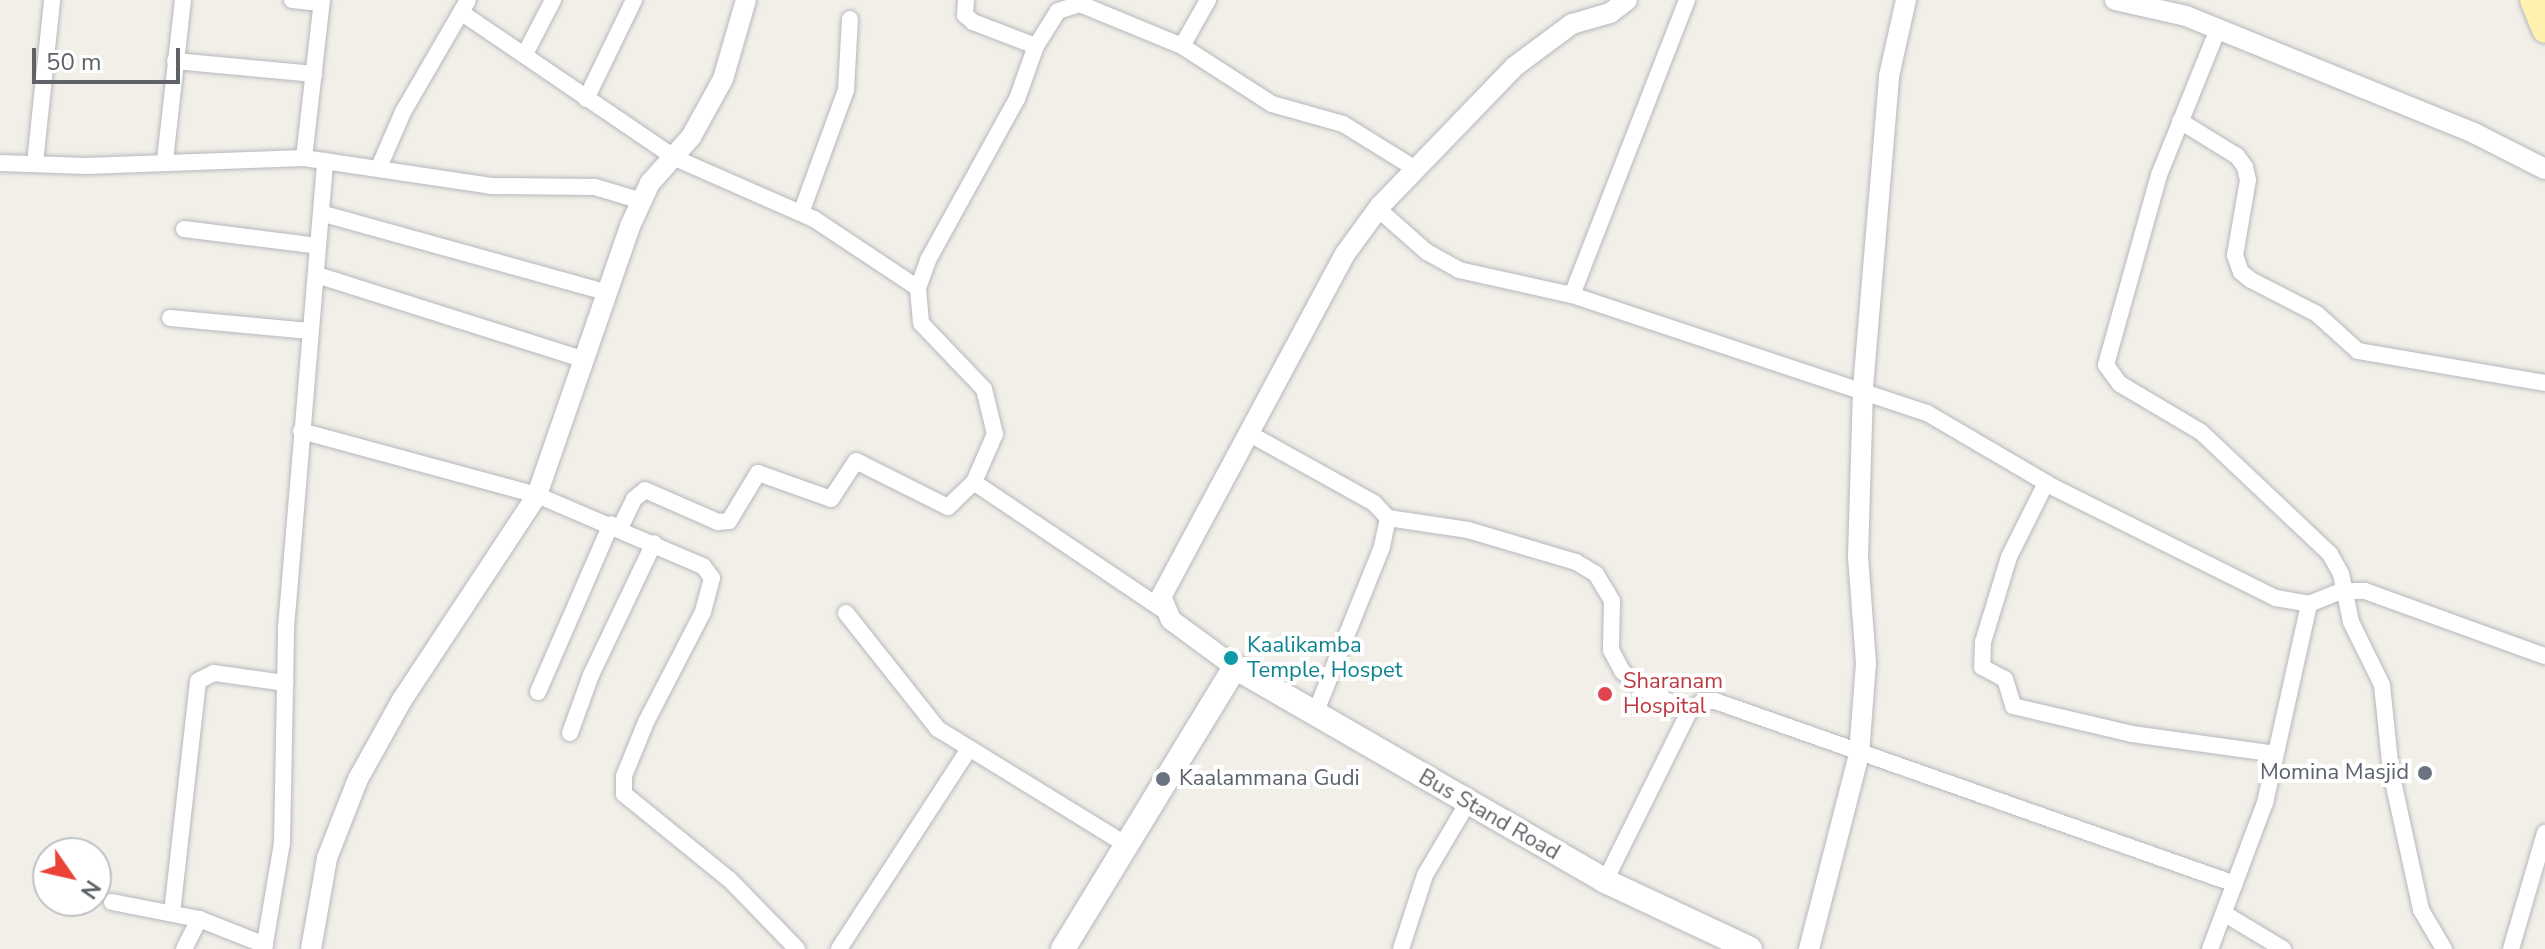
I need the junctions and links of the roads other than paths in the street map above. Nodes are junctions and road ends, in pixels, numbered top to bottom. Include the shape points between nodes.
1 (52, 0) edge
2 (183, 0) edge
3 (292, 0) edge
4 (553, 0) edge
5 (634, 0) edge
6 (746, 0) edge
7 (966, 0) edge
8 (1208, 0) edge
9 (1627, 0) edge
10 (1687, 0) edge
11 (1906, 0) edge
12 (2115, 0) edge
13 (2533, 0) edge
14 (321, 1) edge
15 (465, 7) edge
16 (850, 19) dead end
17 (2218, 29) junction
18 (2545, 30) edge
19 (1036, 46) junction
20 (1182, 46) junction
21 (525, 54) junction
22 (175, 61) junction
23 (314, 74) junction
24 (586, 99) junction
25 (2180, 121) junction
26 (304, 158) junction
27 (675, 158) junction
28 (165, 160) junction
29 (325, 161) junction
30 (0, 163) edge
31 (35, 163) junction
32 (380, 165) junction
33 (1416, 169) junction
34 (2545, 169) edge
35 (642, 201) junction
36 (1378, 209) junction
37 (801, 213) junction
38 (324, 214) junction
39 (184, 229) dead end
40 (318, 246) junction
41 (317, 275) junction
42 (918, 288) junction
43 (608, 293) junction
44 (1572, 295) junction
45 (170, 318) dead end
46 (309, 331) junction
47 (585, 360) junction
48 (2545, 383) edge
49 (1863, 388) junction
50 (301, 431) junction
51 (1250, 434) junction
52 (974, 482) junction
53 (2046, 483) junction
54 (537, 495) junction
55 (1388, 518) junction
56 (615, 526) junction
57 (654, 543) junction
58 (2342, 591) junction
59 (2309, 604) junction
60 (1162, 609) junction
61 (846, 613) dead end
62 (2545, 656) edge
63 (1235, 667) junction
64 (285, 683) junction
65 (538, 692) dead end
66 (1689, 712) junction
67 (1315, 714) junction
68 (570, 733) dead end
69 (969, 749) junction
70 (1859, 754) junction
71 (2276, 754) junction
72 (1467, 804) junction
73 (2545, 833) edge
74 (1123, 843) junction
75 (1605, 881) junction
76 (2235, 884) junction
77 (112, 902) dead end
78 (172, 913) junction
79 (2225, 914) junction
80 (199, 919) junction
81 (265, 947) edge
82 (184, 949) edge
83 (311, 949) edge
84 (797, 949) edge
85 (839, 949) edge
86 (1063, 949) edge
87 (1401, 949) edge
88 (1750, 949) edge
89 (1809, 949) edge
90 (2210, 949) edge
91 (2283, 949) edge
92 (2444, 949) edge
93 (2511, 949) edge

1 - 31 street
2 - 22 street
3 - 14 street
4 - 21 street
5 - 24 street
6 - 27 street via 723,79
7 - 19 street via 965,15 973,22
8 - 20 street
9 - 33 street via 1548,39
10 - 44 street
11 - 49 street via 1889,76
12 - 17 street
13 - 18 main road
14 - 23 street
15 - 21 street
15 - 32 street via 403,112
16 - 37 street via 846,90
17 - 25 street
17 - 34 street via 2474,133
19 - 20 street via 1058,11 1080,4
19 - 42 street via 1017,99 946,223
20 - 33 street via 1272,104 1343,124
21 - 24 street
22 - 23 street
22 - 28 street
23 - 26 street
24 - 27 street
25 - 48 street via 2237,156 2245,167 2248,180 2235,255 2241,272 2251,280 2317,314 2358,351
25 - 58 street via 2134,253 2106,365 2120,384 2201,432 2270,496 2330,554 2341,574
26 - 28 street
26 - 29 street
27 - 35 street via 650,183
27 - 37 street
28 - 31 street via 86,166
29 - 32 street
29 - 38 street
30 - 31 street
32 - 35 street via 491,186 595,187
33 - 36 street
35 - 43 street
36 - 44 street via 1427,252 1459,270
36 - 51 street via 1345,254
37 - 42 street via 842,234
38 - 40 street
38 - 43 street
39 - 40 street
40 - 41 street
41 - 46 street
41 - 47 street
42 - 52 street via 921,323 984,389 995,434
43 - 47 street
44 - 49 street
45 - 46 street
46 - 50 street
47 - 54 street
49 - 53 street via 1927,413
49 - 70 street via 1858,557 1866,663
50 - 54 street
50 - 64 street
51 - 55 street via 1374,503
51 - 60 street via 1165,583
52 - 56 street via 948,507 856,461 831,499 758,473 729,521 718,522 645,490
52 - 60 street
53 - 59 street via 2276,598
53 - 71 street via 2009,557 1983,642 1982,667 2005,679 2013,706 2162,739
54 - 56 street
54 - 83 street via 402,700 358,779 327,858
55 - 66 street via 1468,530 1576,562 1596,574 1612,601 1611,650 1622,671 1638,686
55 - 67 street via 1382,547
56 - 57 street
56 - 65 street
57 - 68 street via 591,675
57 - 84 street via 703,566 712,578 646,722 624,776 624,794 730,880
58 - 59 street
58 - 62 street via 2365,591
58 - 92 street via 2382,685 2391,772 2421,910
59 - 71 street
60 - 63 street
61 - 69 street via 938,729
63 - 67 main road, Bus Stand Road
63 - 74 main road via 1179,763
64 - 78 street via 214,673 198,681
64 - 81 street via 282,843
66 - 70 street via 1703,701 1715,701
66 - 75 street
67 - 72 main road, Bus Stand Road
69 - 74 street
69 - 85 street
70 - 76 street
70 - 89 street
71 - 76 street via 2251,849
72 - 75 main road, Bus Stand Road
72 - 87 street via 1418,889
73 - 93 street
74 - 86 main road
75 - 88 main road, Bus Stand Road
76 - 79 street
77 - 78 street
78 - 80 street
79 - 90 street
79 - 91 street
80 - 81 street
80 - 82 street

